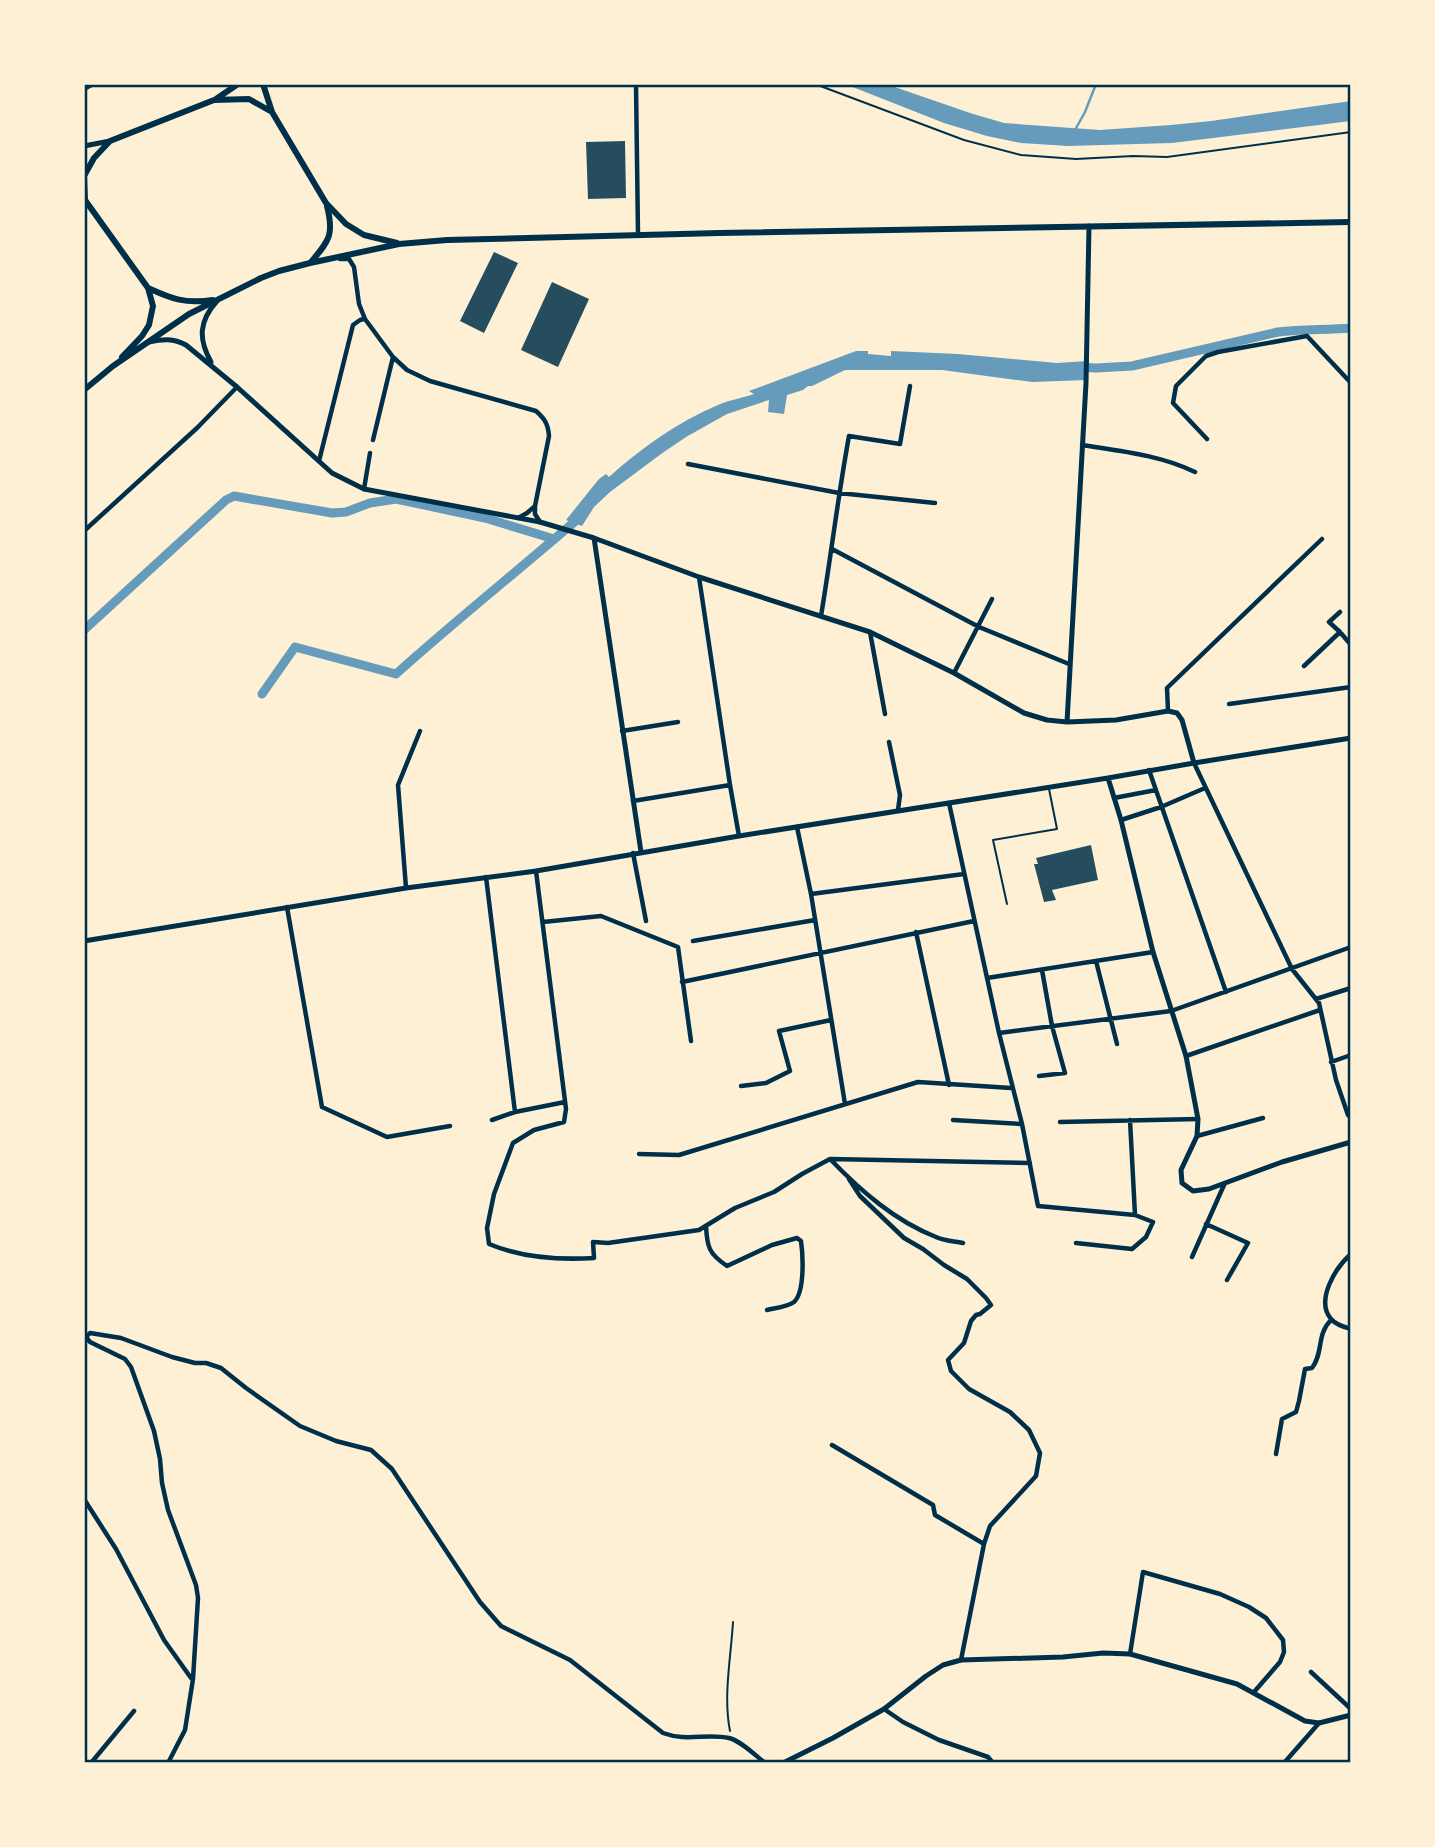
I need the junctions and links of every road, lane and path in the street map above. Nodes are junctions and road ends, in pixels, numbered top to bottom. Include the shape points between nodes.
1 (93, 84) edge
2 (238, 84) edge
3 (262, 84) edge
4 (636, 84) edge
5 (815, 84) edge
6 (84, 89) edge
7 (214, 100) junction
8 (272, 112) junction
9 (1351, 132) edge
10 (110, 141) junction
11 (84, 146) edge
12 (84, 199) edge
13 (326, 203) junction
14 (1351, 222) edge
15 (1089, 226) junction
16 (638, 235) junction
17 (399, 244) junction
18 (328, 259) junction
19 (310, 263) junction
20 (148, 288) junction
21 (218, 299) junction
22 (365, 320) junction
23 (149, 342) junction
24 (393, 357) junction
25 (113, 366) junction
26 (215, 368) junction
27 (1351, 383) edge
28 (910, 386) dead end
29 (237, 387) junction
30 (84, 390) edge
31 (1207, 439) dead end
32 (373, 440) dead end
33 (1082, 445) junction
34 (370, 453) dead end
35 (319, 461) junction
36 (688, 464) dead end
37 (1195, 472) dead end
38 (364, 489) junction
39 (839, 493) junction
40 (934, 503) dead end
41 (535, 506) junction
42 (518, 518) junction
43 (540, 522) junction
44 (84, 530) edge
45 (594, 538) junction
46 (1322, 539) dead end
47 (832, 549) junction
48 (699, 577) junction
49 (992, 599) dead end
50 (1340, 612) dead end
51 (821, 616) junction
52 (979, 627) junction
53 (870, 632) junction
54 (1340, 632) junction
55 (1351, 645) edge
56 (1069, 664) junction
57 (1304, 666) dead end
58 (954, 673) junction
59 (1351, 687) edge
60 (1229, 704) dead end
61 (1168, 711) junction
62 (884, 714) dead end
63 (678, 722) dead end
64 (1067, 722) junction
65 (420, 731) dead end
66 (622, 731) junction
67 (1351, 738) edge
68 (889, 742) dead end
69 (1194, 763) junction
70 (1149, 770) junction
71 (1108, 778) junction
72 (730, 785) junction
73 (1049, 787) junction
74 (1205, 788) junction
75 (1156, 790) junction
76 (1114, 798) junction
77 (633, 801) junction
78 (949, 803) junction
79 (1161, 807) junction
80 (898, 810) junction
81 (1121, 820) junction
82 (797, 827) junction
83 (739, 836) junction
84 (641, 852) junction
85 (633, 853) junction
86 (536, 871) junction
87 (964, 874) junction
88 (486, 877) junction
89 (406, 888) junction
90 (811, 894) junction
91 (1007, 904) dead end
92 (287, 906) junction
93 (646, 920) dead end
94 (815, 920) junction
95 (974, 921) junction
96 (542, 922) junction
97 (916, 932) junction
98 (84, 941) edge
99 (693, 942) dead end
100 (1351, 947) edge
101 (1153, 952) junction
102 (820, 953) junction
103 (1096, 961) junction
104 (1292, 969) junction
105 (1042, 970) junction
106 (988, 978) junction
107 (682, 982) junction
108 (1351, 988) edge
109 (1226, 992) junction
110 (1316, 999) junction
111 (1320, 1010) junction
112 (1171, 1011) junction
113 (1111, 1018) junction
114 (831, 1020) junction
115 (1052, 1026) junction
116 (999, 1033) junction
117 (691, 1041) dead end
118 (1117, 1044) dead end
119 (1351, 1055) edge
120 (1186, 1056) junction
121 (1331, 1062) junction
122 (1039, 1076) dead end
123 (949, 1085) junction
124 (741, 1086) dead end
125 (1012, 1088) junction
126 (565, 1102) junction
127 (845, 1104) junction
128 (515, 1112) junction
129 (1263, 1118) dead end
130 (1351, 1118) edge
131 (1198, 1119) junction
132 (492, 1120) dead end
133 (953, 1120) dead end
134 (1130, 1120) junction
135 (1060, 1122) dead end
136 (1022, 1124) junction
137 (450, 1126) dead end
138 (1197, 1136) junction
139 (1351, 1142) edge
140 (639, 1154) dead end
141 (830, 1159) junction
142 (1030, 1163) junction
143 (849, 1179) junction
144 (1224, 1185) junction
145 (1135, 1215) junction
146 (1206, 1224) junction
147 (706, 1226) junction
148 (963, 1243) dead end
149 (1076, 1243) dead end
150 (1351, 1254) edge
151 (1192, 1257) dead end
152 (1227, 1280) dead end
153 (767, 1310) dead end
154 (1331, 1320) junction
155 (1351, 1329) edge
156 (832, 1445) dead end
157 (1276, 1454) dead end
158 (84, 1499) edge
159 (984, 1544) junction
160 (733, 1622) dead end
161 (1130, 1654) junction
162 (961, 1660) junction
163 (1311, 1672) dead end
164 (192, 1679) junction
165 (1254, 1692) junction
166 (884, 1709) junction
167 (1351, 1709) edge
168 (134, 1711) dead end
169 (1351, 1716) edge
170 (1319, 1723) junction
171 (732, 1739) junction
172 (84, 1762) edge
173 (168, 1763) edge
174 (765, 1763) edge
175 (783, 1763) edge
176 (993, 1763) edge
177 (1284, 1763) edge

1 - 6 street
2 - 7 main road
3 - 8 main road
4 - 16 street
5 - 9 path via 964,140 1021,155 1167,157
7 - 8 main road via 248,99
7 - 10 main road
8 - 13 main road
10 - 11 street
10 - 12 main road via 84,176
12 - 20 main road
13 - 17 main road via 364,235
13 - 19 main road via 331,225 326,245
14 - 15 main road
15 - 16 main road
15 - 33 street
16 - 17 main road
17 - 18 main road
18 - 19 main road
18 - 22 street via 349,259 354,267
19 - 21 main road via 279,271
20 - 21 main road via 191,303
20 - 25 main road via 153,306 149,325
21 - 23 main road
21 - 26 street via 208,310 202,334
22 - 24 street
22 - 35 street via 353,325
23 - 25 main road
23 - 26 street via 177,340
24 - 32 street
24 - 41 street via 430,382 536,411 545,419 549,436
25 - 30 main road
26 - 29 street
27 - 31 street via 1307,337 1206,356 1175,386 1173,403
28 - 39 street via 900,444 849,436
29 - 35 street
29 - 44 street
33 - 37 street via 1178,463
33 - 56 street
34 - 38 street
35 - 38 street via 331,473
36 - 39 street
38 - 42 street
39 - 40 street
39 - 47 street
41 - 42 street
41 - 43 street
42 - 43 street
43 - 45 street
45 - 48 street
45 - 66 street
46 - 61 street via 1167,688
47 - 51 street
47 - 52 street
48 - 51 street
48 - 72 street
49 - 52 street
50 - 54 street via 1329,622
51 - 53 street
52 - 56 street
52 - 58 street
53 - 58 street
53 - 62 street
54 - 55 street
54 - 57 street
56 - 64 street
58 - 64 street via 1024,713
59 - 60 street
61 - 64 street
61 - 69 street via 1182,720
63 - 66 street
65 - 89 street via 398,785
66 - 77 street
67 - 69 street
68 - 80 street via 900,795
69 - 70 street
69 - 74 street
70 - 71 street
70 - 75 street
71 - 73 street
71 - 76 street
72 - 77 street
72 - 83 street
73 - 78 street
73 - 91 lane via 1057,829 993,840
74 - 79 street
74 - 104 street
75 - 76 street
75 - 79 street
76 - 81 street
77 - 84 street
78 - 80 street
78 - 87 street
79 - 81 street
79 - 109 street
80 - 82 street
81 - 101 street
82 - 83 street
82 - 90 street
83 - 84 street
84 - 85 street
85 - 86 street
85 - 93 street
86 - 88 street
86 - 96 street
87 - 90 street
87 - 95 street
88 - 89 street
88 - 128 street
89 - 92 street
90 - 94 street
92 - 98 street
92 - 137 street via 322,1107 387,1137
94 - 99 street
94 - 102 street
95 - 97 street
95 - 106 street
96 - 107 street via 601,916 678,947
96 - 126 street
97 - 102 street
97 - 123 street
100 - 104 street
101 - 103 street
101 - 112 street
102 - 107 street
102 - 114 street
103 - 105 street
103 - 113 street
104 - 109 street
104 - 110 street
105 - 106 street
105 - 115 street
106 - 116 street
107 - 117 street
108 - 110 street
109 - 112 street
110 - 111 street
111 - 120 street
111 - 121 street
112 - 113 street
112 - 120 street
113 - 115 street
113 - 118 street
114 - 124 street via 779,1031 790,1071 766,1083
114 - 127 street
115 - 116 street
115 - 122 street via 1065,1073
116 - 125 street
119 - 121 street
120 - 131 street
121 - 130 street
123 - 125 street
123 - 127 street via 918,1082
125 - 136 street
126 - 128 street
126 - 147 street via 564,1122 534,1130 513,1143 494,1194 487,1228 489,1244 524,1255 594,1258 593,1242
127 - 140 street via 679,1156
128 - 132 street
129 - 138 street
131 - 134 street
131 - 138 street
133 - 136 street
134 - 135 street
134 - 145 street
136 - 142 street
138 - 144 street via 1181,1170 1182,1183 1193,1191
139 - 144 street
141 - 142 street
141 - 143 street
141 - 147 street
142 - 145 street via 1038,1206
143 - 148 street via 906,1223
143 - 159 street via 860,1196 904,1238 967,1279 991,1305 971,1321 964,1343 948,1360 951,1371 969,1389 1010,1412 1029,1430 1040,1453 1036,1476 990,1526
144 - 146 street
145 - 149 street via 1153,1222 1132,1250
146 - 151 street
146 - 152 street via 1248,1243
147 - 153 street via 707,1245 727,1266 772,1245 797,1238 801,1241 800,1295 793,1303
150 - 154 street via 1340,1263 1325,1299
154 - 155 street
154 - 157 street via 1321,1335 1317,1361 1305,1369 1296,1412 1282,1419
156 - 159 street via 933,1505 935,1515
158 - 164 street via 164,1640
159 - 162 street
160 - 171 path via 727,1694
161 - 162 street
161 - 165 street
161 - 165 street via 1143,1572 1220,1594 1266,1618 1283,1640 1280,1662
162 - 166 street via 943,1665
163 - 167 street
164 - 171 street via 198,1598 168,1510 153,1432 125,1359 90,1342 86,1336 90,1333 221,1368 300,1426 372,1450 392,1469 480,1602 501,1626 570,1660 663,1733 676,1738
164 - 173 street via 185,1730
165 - 170 street via 1306,1721
166 - 175 street
166 - 176 street
168 - 172 street via 91,1763
169 - 170 street
170 - 177 street
171 - 174 street

